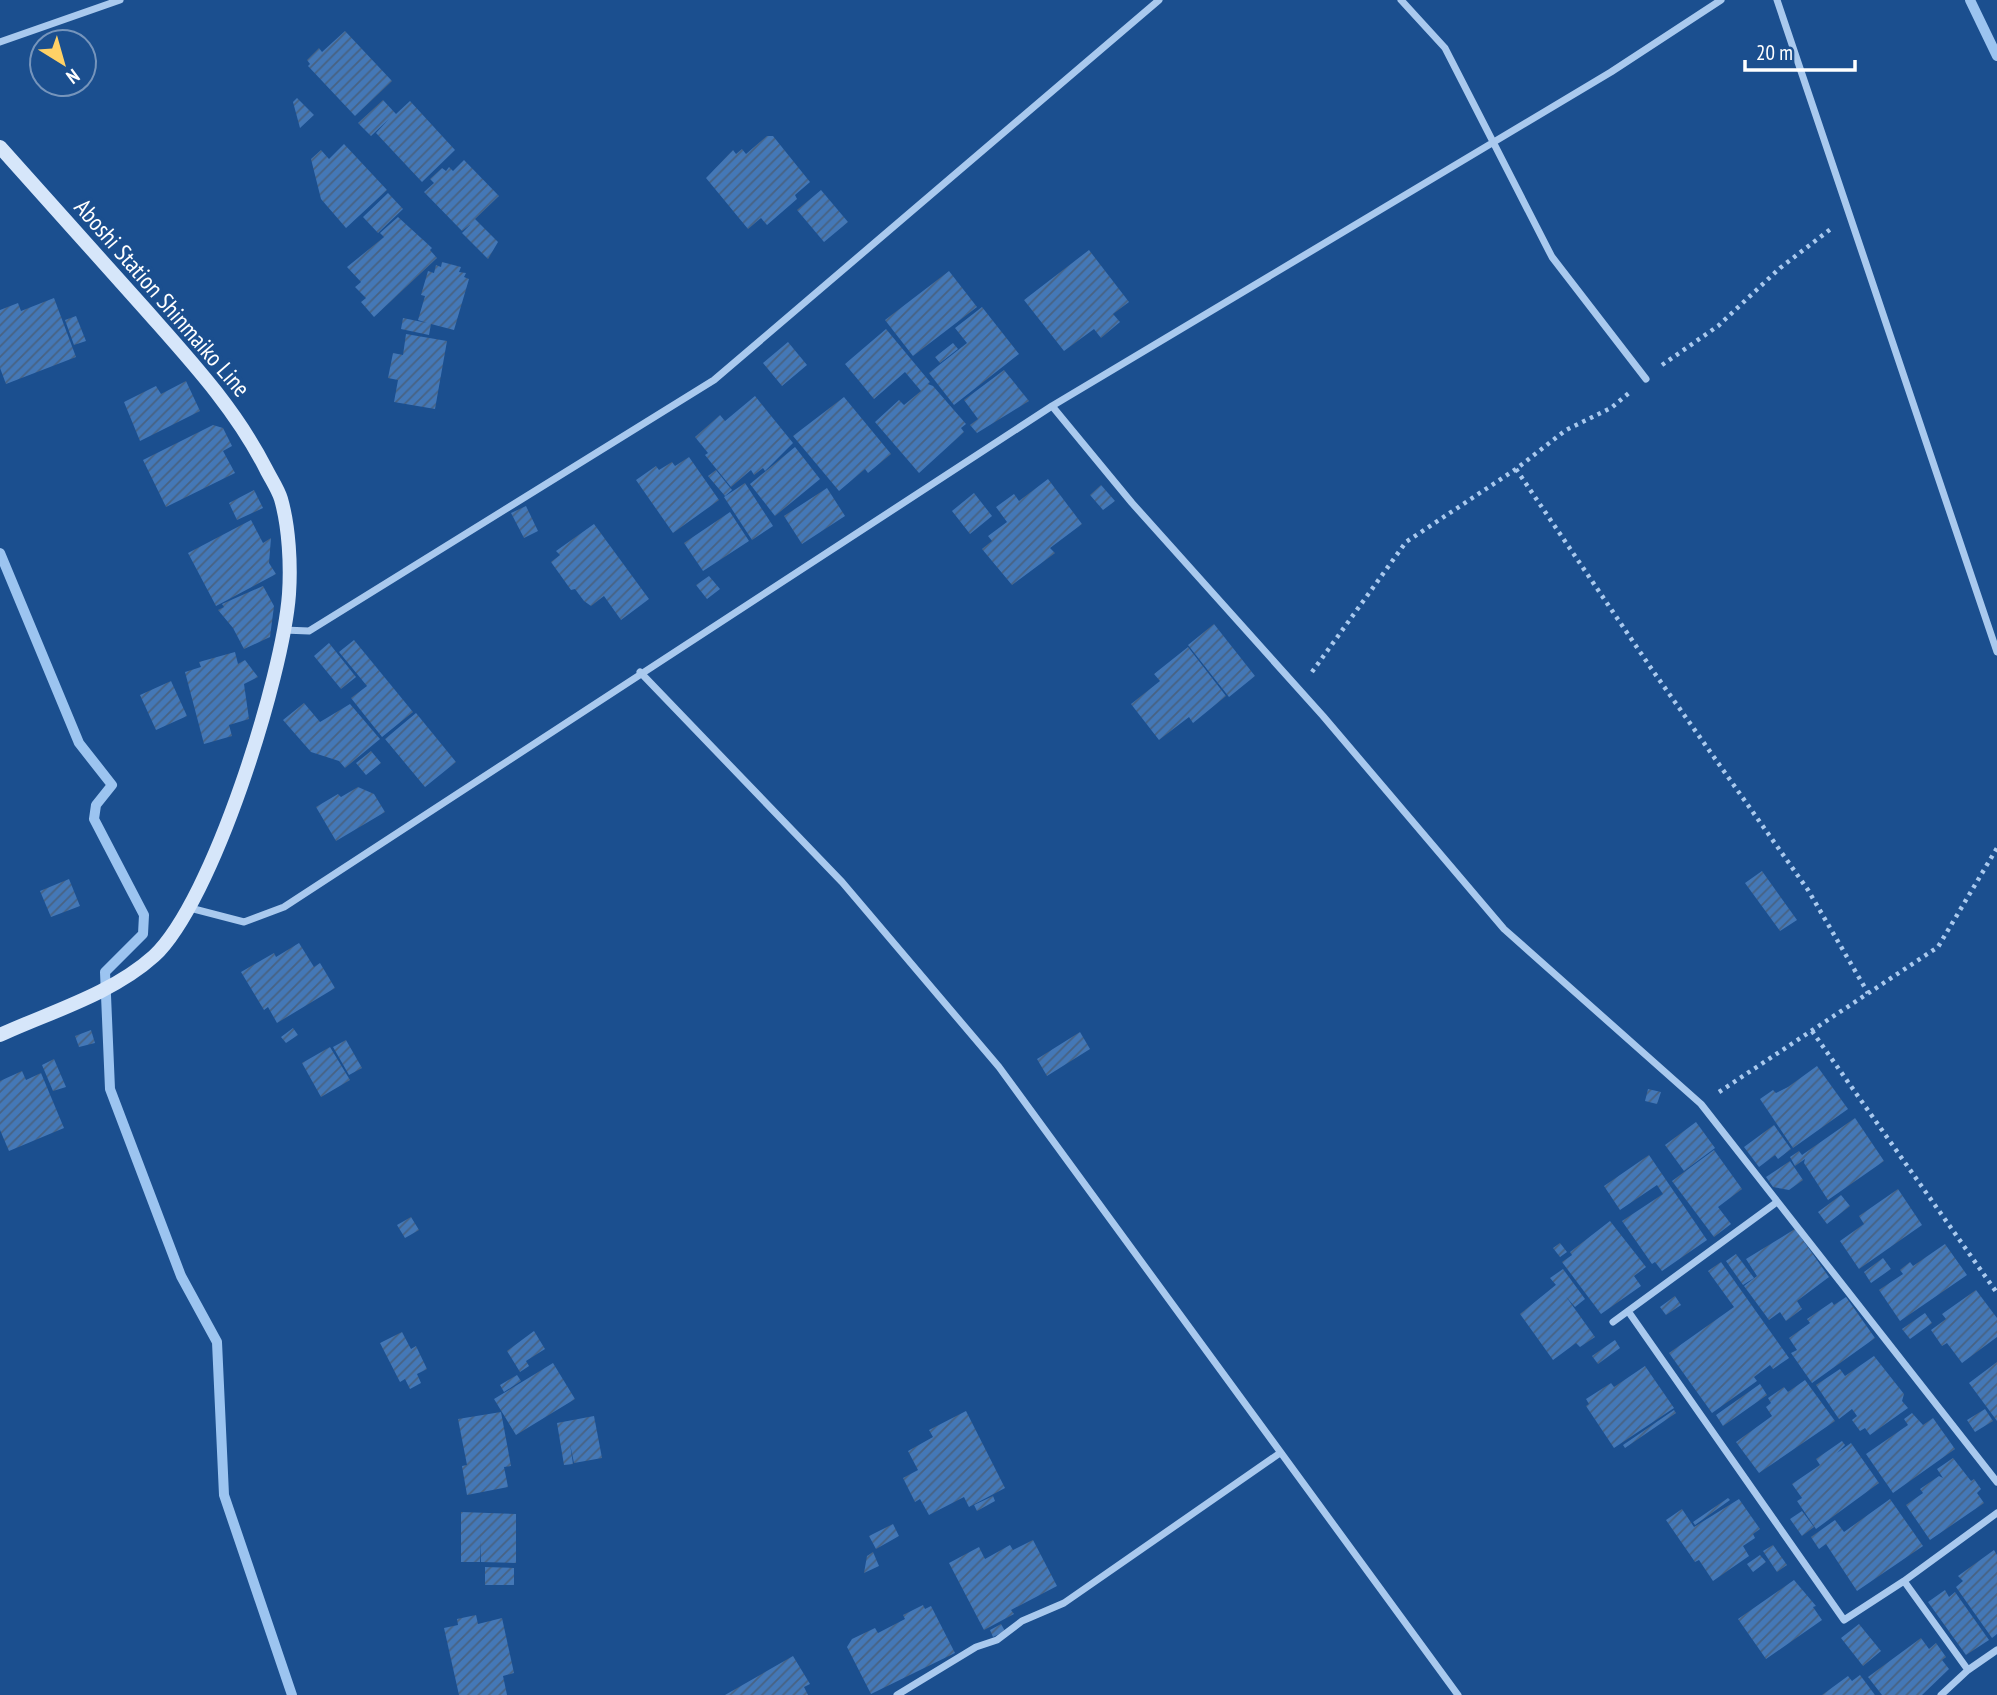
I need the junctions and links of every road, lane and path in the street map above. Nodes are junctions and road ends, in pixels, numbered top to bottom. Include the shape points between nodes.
1 (120, 0) edge
2 (1159, 0) edge
3 (1401, 0) edge
4 (1721, 0) edge
5 (1777, 0) edge
6 (0, 42) edge
7 (1495, 142) junction
8 (0, 147) edge
9 (1849, 215) junction
10 (1646, 379) junction
11 (1052, 406) junction
12 (1516, 469) junction
13 (284, 630) junction
14 (1997, 652) edge
15 (640, 672) junction
16 (1300, 690) junction
17 (1997, 848) edge
18 (190, 908) junction
19 (1868, 993) junction
20 (1812, 1031) junction
21 (0, 1035) edge
22 (1701, 1104) junction
23 (1777, 1202) junction
24 (1997, 1293) edge
25 (1628, 1311) junction
26 (1613, 1322) dead end
27 (1280, 1453) junction
28 (1997, 1482) edge
29 (1997, 1513) edge
30 (1904, 1581) junction
31 (1997, 1650) edge
32 (1968, 1670) junction
33 (897, 1695) edge
34 (1458, 1695) edge
35 (1941, 1695) edge

1 - 6 street
2 - 13 street via 715,380 309,631
3 - 7 street via 1445,48
4 - 7 street
5 - 9 street
7 - 10 street via 1552,257
7 - 11 street
8 - 13 main road, Aboshi Station Shinmaiko Line via 217,390 255,447 281,499 289,592
9 - 10 path via 1780,268 1718,326
9 - 14 street
10 - 12 path via 1611,408 1566,430
11 - 15 street
11 - 16 street via 1132,503
12 - 16 path via 1406,542
12 - 19 path via 1808,890
13 - 18 main road, Aboshi Station Shinmaiko Line via 254,745
15 - 18 street via 284,907 244,922
15 - 27 street via 842,882 999,1067
16 - 22 street via 1504,929
17 - 19 path via 1938,947
18 - 21 main road, Aboshi Station Shinmaiko Line via 155,955 118,982
19 - 20 path
20 - 22 path
20 - 24 path
22 - 23 street
23 - 25 street
23 - 28 street
25 - 26 street
25 - 30 street via 1844,1620
27 - 33 street via 1064,1603 1022,1621 997,1640 976,1647
27 - 34 street
29 - 30 street
30 - 32 street
31 - 32 street
32 - 35 street

